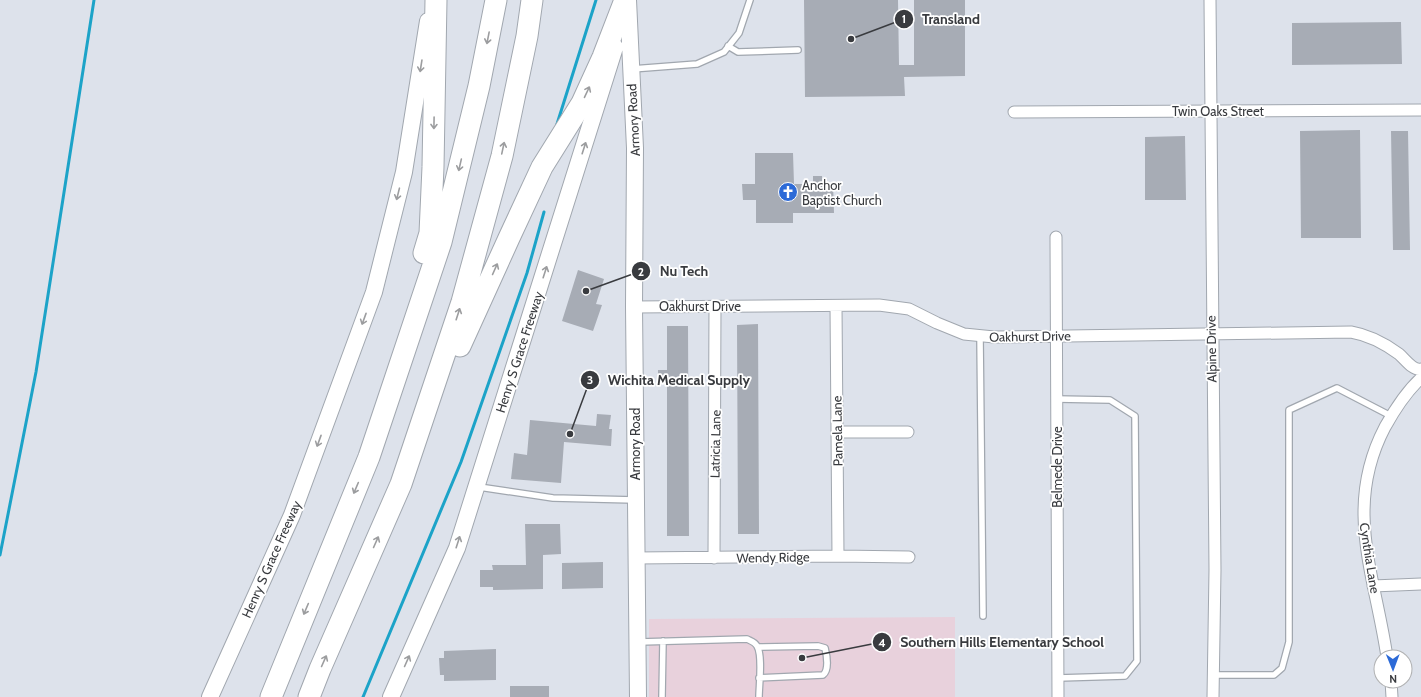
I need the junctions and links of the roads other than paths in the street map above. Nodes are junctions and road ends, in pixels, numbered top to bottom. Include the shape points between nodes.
1 (432, 0) edge
2 (436, 0) edge
3 (496, 0) edge
4 (532, 0) edge
5 (626, 0) edge
6 (750, 0) edge
7 (1210, 0) edge
8 (728, 46) junction
9 (798, 50) dead end
10 (631, 69) junction
11 (1421, 110) edge
12 (1210, 111) junction
13 (1014, 112) dead end
14 (1056, 237) dead end
15 (715, 306) junction
16 (836, 306) junction
17 (634, 307) junction
18 (1211, 333) junction
19 (1056, 335) junction
20 (980, 337) junction
21 (1421, 369) edge
22 (1421, 378) edge
23 (1057, 399) junction
24 (1391, 416) junction
25 (837, 432) junction
26 (908, 432) dead end
27 (369, 457) junction
28 (401, 484) junction
29 (476, 487) junction
30 (636, 500) junction
31 (838, 556) junction
32 (909, 557) dead end
33 (636, 558) junction
34 (714, 558) junction
35 (1421, 584) edge
36 (1373, 586) junction
37 (983, 616) dead end
38 (663, 641) junction
39 (637, 642) junction
40 (758, 647) junction
41 (1385, 649) edge
42 (1213, 675) junction
43 (759, 678) junction
44 (1058, 678) junction
45 (210, 697) edge
46 (271, 697) edge
47 (310, 697) edge
48 (391, 697) edge
49 (638, 697) edge
50 (662, 697) edge
51 (759, 697) edge
52 (1058, 697) edge
53 (1213, 697) edge

1 -> 45 street, Henry S Grace Freeway via 404,172 374,292 292,515
2 -> 27 highway via 430,233
3 -> 27 highway via 479,86 442,242
28 -> 4 highway via 462,302 502,156
5 - 10 street, Armory Road
28 -> 5 highway via 508,238 542,167 582,103
29 -> 5 street, Henry S Grace Freeway via 613,58
6 - 8 lane via 739,34
7 - 12 street, Alpine Drive
8 - 9 lane via 738,52
8 - 10 lane via 724,52 697,64
10 - 17 street, Armory Road via 635,148
11 - 12 street, Twin Oaks Street
12 - 13 street, Twin Oaks Street
12 - 18 street, Alpine Drive
14 - 19 street, Belmede Drive
15 - 16 street, Oakhurst Drive
15 - 17 street, Oakhurst Drive
15 - 34 street, Latricia Lane
16 - 20 street, Oakhurst Drive via 897,306 919,313 964,334
16 - 25 street, Pamela Lane
17 - 30 street, Armory Road
18 - 19 street, Oakhurst Drive
18 - 21 street, Oakhurst Drive via 1362,334 1382,342 1414,368
18 - 42 street, Alpine Drive
19 - 20 street, Oakhurst Drive
19 - 23 street, Belmede Drive
20 - 37 lane
22 - 24 street, Cynthia Lane
23 - 44 street, Belmede Drive
23 - 44 lane via 1110,400 1135,416 1137,661 1125,676
24 - 36 street, Cynthia Lane via 1369,464 1363,507 1366,547
24 - 42 lane via 1337,388 1289,410 1289,642 1282,668 1274,675
25 - 26 street
25 - 31 street, Pamela Lane
27 -> 46 highway
47 -> 28 highway
29 - 30 lane via 553,498
48 -> 29 street, Henry S Grace Freeway via 457,548
30 - 33 street, Armory Road
31 - 32 street, Wendy Ridge
31 - 34 street, Wendy Ridge
33 - 34 street, Wendy Ridge
33 - 39 street, Armory Road
35 - 36 street
36 - 41 street, Cynthia Lane
38 - 39 lane
38 - 40 lane via 747,640 754,642
38 - 50 lane
39 - 49 street, Armory Road
40 - 43 lane
40 - 43 lane via 818,646 825,648 826,652 826,669 822,675
42 - 53 street, Alpine Drive
43 - 51 lane
44 - 52 street, Belmede Drive

